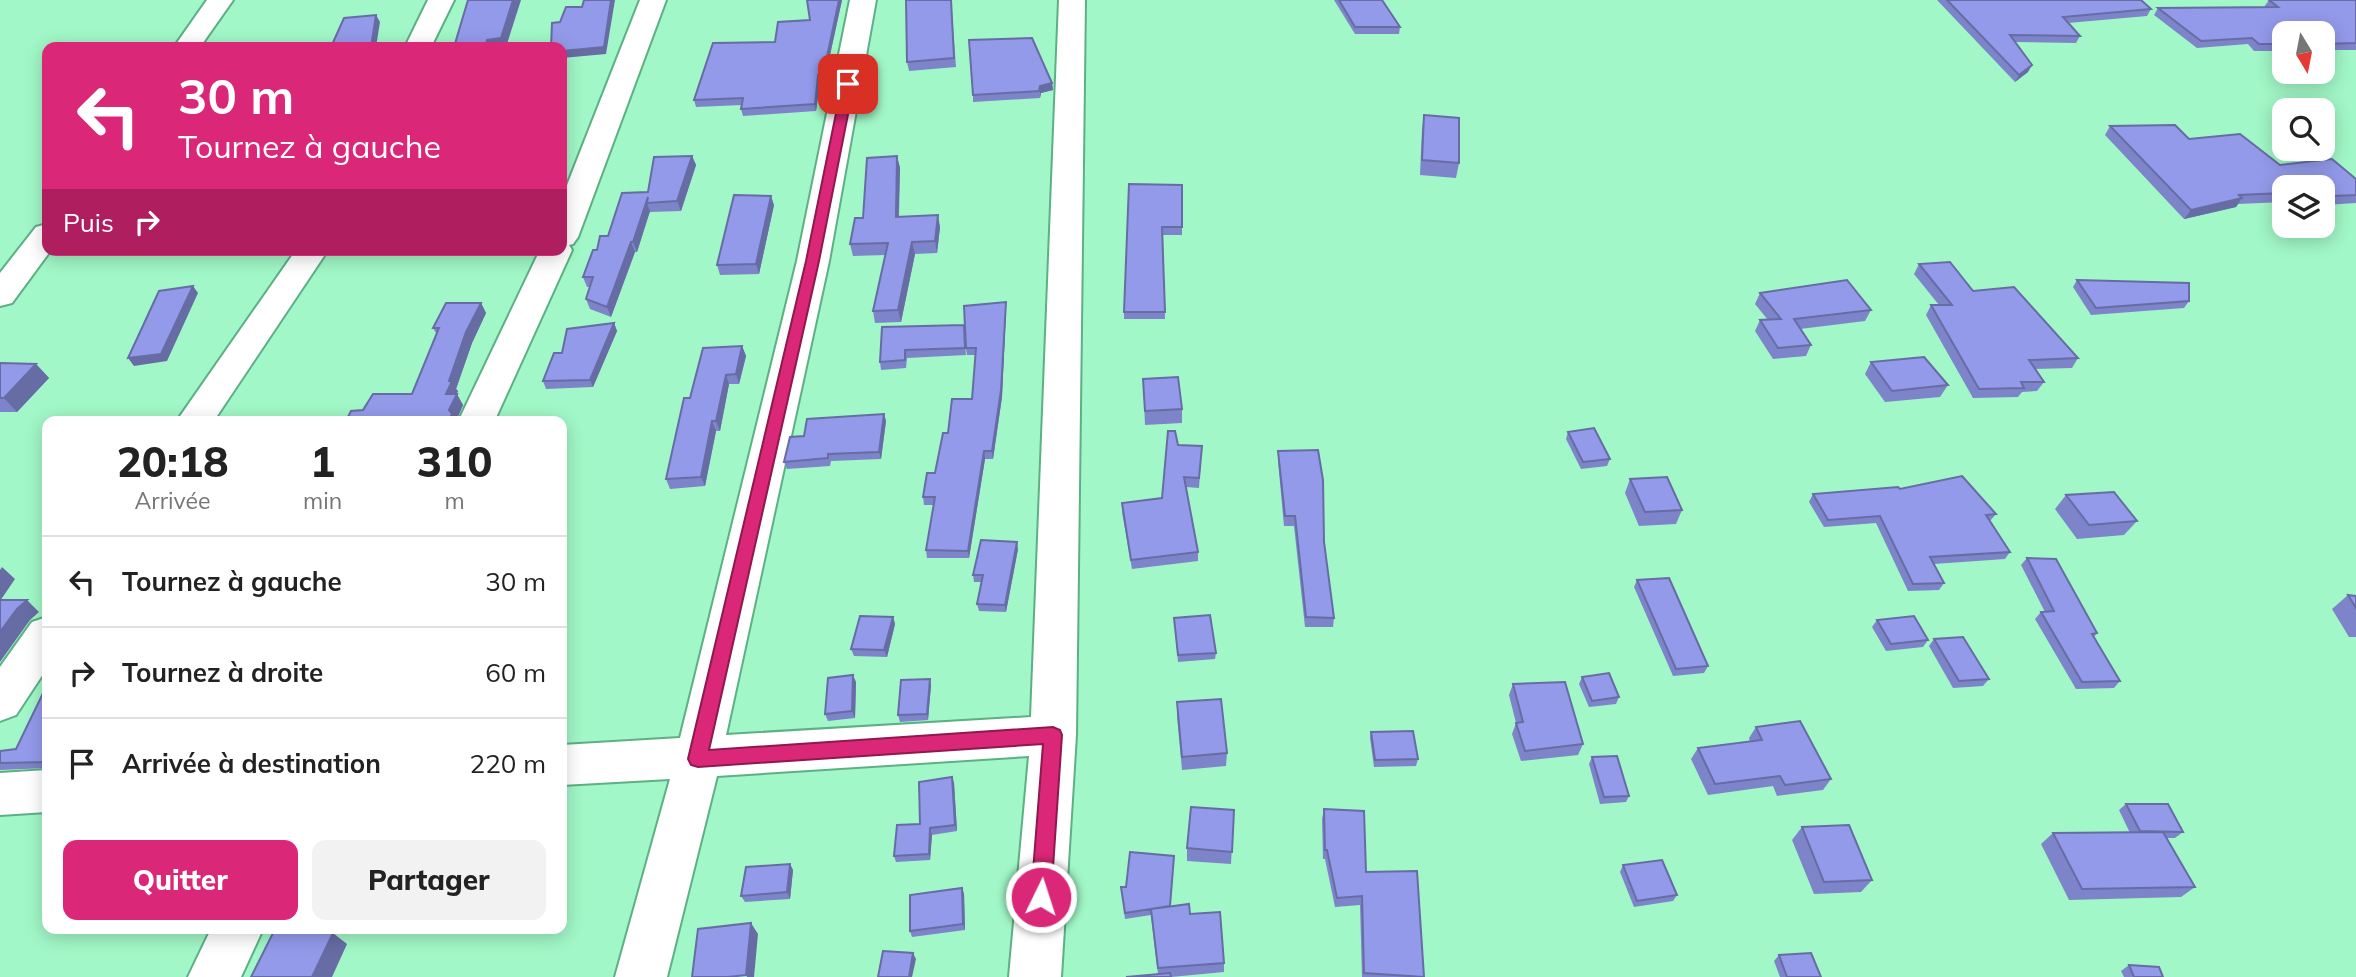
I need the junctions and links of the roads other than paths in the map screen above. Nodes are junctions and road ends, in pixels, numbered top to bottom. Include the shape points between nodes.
1 (220, 0) edge
2 (441, 0) edge
3 (653, 0) edge
4 (863, 0) edge
5 (1072, 0) edge
6 (191, 42) edge
7 (420, 42) edge
8 (567, 224) edge
9 (42, 240) edge
10 (308, 256) edge
11 (553, 256) edge
12 (0, 295) edge
13 (198, 416) edge
14 (479, 416) edge
15 (42, 641) edge
16 (0, 702) edge
17 (1053, 735) junction
18 (698, 759) junction
19 (567, 765) edge
20 (42, 791) edge
21 (0, 794) edge
22 (235, 934) edge
23 (214, 977) edge
24 (642, 977) edge
25 (1035, 977) edge

1 - 6 street
2 - 7 street
3 - 8 street
4 - 18 street via 813,261
5 - 17 street
9 - 12 street
10 - 13 street
11 - 14 street
15 - 16 street
17 - 18 street
17 - 25 street
18 - 19 street
18 - 24 street
20 - 21 street
22 - 23 street

